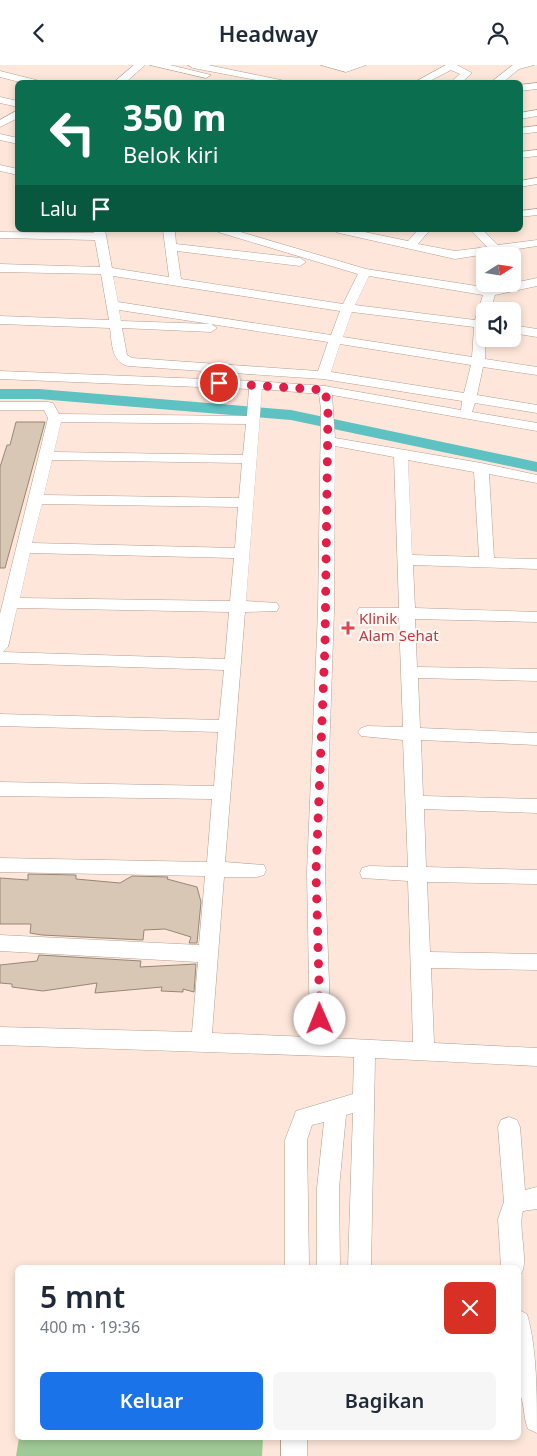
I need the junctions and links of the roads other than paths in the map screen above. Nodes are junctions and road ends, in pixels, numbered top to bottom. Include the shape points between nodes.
1 (140, 65) edge
2 (155, 65) edge
3 (193, 65) edge
4 (326, 65) edge
5 (361, 65) edge
6 (529, 65) edge
7 (512, 66) edge
8 (211, 67) edge
9 (176, 69) junction
10 (0, 74) edge
11 (200, 74) junction
12 (166, 78) dead end
13 (25, 80) edge
14 (122, 80) edge
15 (215, 80) edge
16 (275, 80) edge
17 (424, 80) edge
18 (459, 80) edge
19 (498, 80) edge
20 (537, 86) edge
21 (523, 88) edge
22 (0, 100) edge
23 (15, 104) edge
24 (537, 113) edge
25 (15, 115) edge
26 (523, 115) edge
27 (0, 124) edge
28 (537, 129) edge
29 (523, 131) edge
30 (0, 137) edge
31 (15, 140) edge
32 (537, 153) edge
33 (523, 155) edge
34 (0, 168) edge
35 (15, 171) edge
36 (537, 181) edge
37 (523, 183) edge
38 (537, 212) edge
39 (523, 214) edge
40 (169, 232) edge
41 (229, 232) edge
42 (359, 232) edge
43 (422, 232) edge
44 (479, 232) edge
45 (34, 233) edge
46 (100, 234) edge
47 (0, 235) edge
48 (537, 243) edge
49 (410, 246) junction
50 (170, 247) junction
51 (493, 247) edge
52 (509, 247) edge
53 (476, 252) edge
54 (345, 267) junction
55 (0, 268) edge
56 (105, 271) junction
57 (365, 272) junction
58 (175, 280) junction
59 (537, 282) edge
60 (521, 285) edge
61 (476, 290) edge
62 (113, 305) junction
63 (347, 308) junction
64 (0, 320) edge
65 (476, 324) edge
66 (118, 325) junction
67 (271, 330) junction
68 (521, 330) edge
69 (537, 333) edge
70 (337, 339) junction
71 (480, 347) edge
72 (478, 362) junction
73 (537, 371) edge
74 (0, 375) edge
75 (323, 375) junction
76 (55, 378) junction
77 (256, 385) junction
78 (325, 390) junction
79 (470, 399) junction
80 (52, 404) junction
81 (1, 409) edge
82 (537, 409) edge
83 (464, 413) junction
84 (253, 415) junction
85 (328, 425) junction
86 (537, 427) edge
87 (401, 454) junction
88 (46, 456) junction
89 (250, 459) junction
90 (481, 467) junction
91 (537, 479) edge
92 (35, 499) junction
93 (246, 503) junction
94 (24, 548) junction
95 (242, 553) junction
96 (405, 560) junction
97 (487, 563) junction
98 (537, 564) edge
99 (10, 603) junction
100 (238, 607) junction
101 (271, 607) dead end
102 (365, 612) dead end
103 (407, 613) junction
104 (537, 617) edge
105 (0, 647) edge
106 (0, 657) edge
107 (233, 665) junction
108 (410, 672) junction
109 (537, 675) edge
110 (0, 720) edge
111 (227, 726) junction
112 (367, 732) dead end
113 (412, 734) junction
114 (537, 739) edge
115 (0, 789) edge
116 (222, 793) junction
117 (415, 802) junction
118 (537, 806) edge
119 (0, 865) edge
120 (215, 870) junction
121 (257, 870) dead end
122 (369, 873) dead end
123 (417, 874) junction
124 (537, 877) edge
125 (0, 943) edge
126 (208, 954) junction
127 (421, 960) junction
128 (537, 962) edge
129 (0, 1036) edge
130 (200, 1042) junction
131 (321, 1048) junction
132 (365, 1049) junction
133 (424, 1050) junction
134 (537, 1057) edge
135 (362, 1101) junction
136 (336, 1107) junction
137 (508, 1127) dead end
138 (526, 1200) edge
139 (297, 1265) edge
140 (329, 1265) edge
141 (360, 1265) edge
142 (513, 1265) edge
143 (521, 1339) edge
144 (536, 1405) edge
145 (294, 1440) edge
146 (294, 1456) edge

1 - 14 street
2 - 9 street
3 - 8 street
4 - 5 street via 346,69
6 - 7 street
7 - 19 street
8 - 11 street
8 - 16 street
9 - 11 street
9 - 12 street
10 - 13 street
11 - 15 street
17 - 18 street via 450,66 467,73
20 - 21 street
22 - 23 street
24 - 26 street
25 - 27 street
28 - 29 street
30 - 31 street
32 - 33 street
34 - 35 street
36 - 37 street
38 - 39 street
40 - 50 street
41 - 54 street
42 - 49 street
43 - 49 street
44 - 51 street
45 - 46 street
45 - 47 street
46 - 56 street
48 - 52 street
49 - 53 street via 455,255
50 - 54 street
50 - 58 street
54 - 57 street
55 - 56 street
56 - 58 street
56 - 62 street
57 - 61 street
57 - 63 street
58 - 63 street
59 - 60 street
62 - 66 street
62 - 67 street
63 - 65 street
63 - 70 street
64 - 66 street
66 - 67 street
66 - 75 street via 121,356 131,363
67 - 70 street
68 - 69 street
70 - 72 street
70 - 75 street
71 - 72 street
72 - 73 street
72 - 79 street
74 - 76 street
75 - 79 street
76 - 77 street
76 - 80 street
77 - 78 street
77 - 84 street
78 - 83 street
78 - 85 street
79 - 82 street
79 - 83 street
80 - 81 street
80 - 84 street
80 - 88 street
83 - 86 street
84 - 89 street
85 - 87 street
85 - 131 street via 326,611 316,872
87 - 90 street
87 - 96 street
88 - 89 street
88 - 92 street
89 - 93 street
90 - 91 street
90 - 97 street
92 - 93 street
92 - 94 street
93 - 95 street
94 - 95 street
94 - 99 street
95 - 100 street
96 - 97 street
96 - 103 street
97 - 98 street
99 - 100 street
99 - 105 street
100 - 101 street
100 - 107 street
102 - 103 street
103 - 104 street
103 - 108 street
106 - 107 street
107 - 111 street
108 - 109 street
108 - 113 street
110 - 111 street
111 - 116 street
112 - 113 street
113 - 114 street
113 - 117 street
115 - 116 street
116 - 120 street
117 - 118 street
117 - 123 street
119 - 120 street
120 - 121 street
120 - 126 street
122 - 123 street
123 - 124 street
123 - 127 street
125 - 126 street
126 - 130 street
127 - 128 street
127 - 133 street
129 - 130 street
130 - 131 street
131 - 132 street
132 - 133 street
132 - 135 street
133 - 134 street
135 - 136 street
135 - 141 street
136 - 139 street via 304,1118 296,1140
136 - 140 street via 328,1188
137 - 138 street
138 - 142 street via 510,1219
143 - 144 street via 526,1381
145 - 146 street

